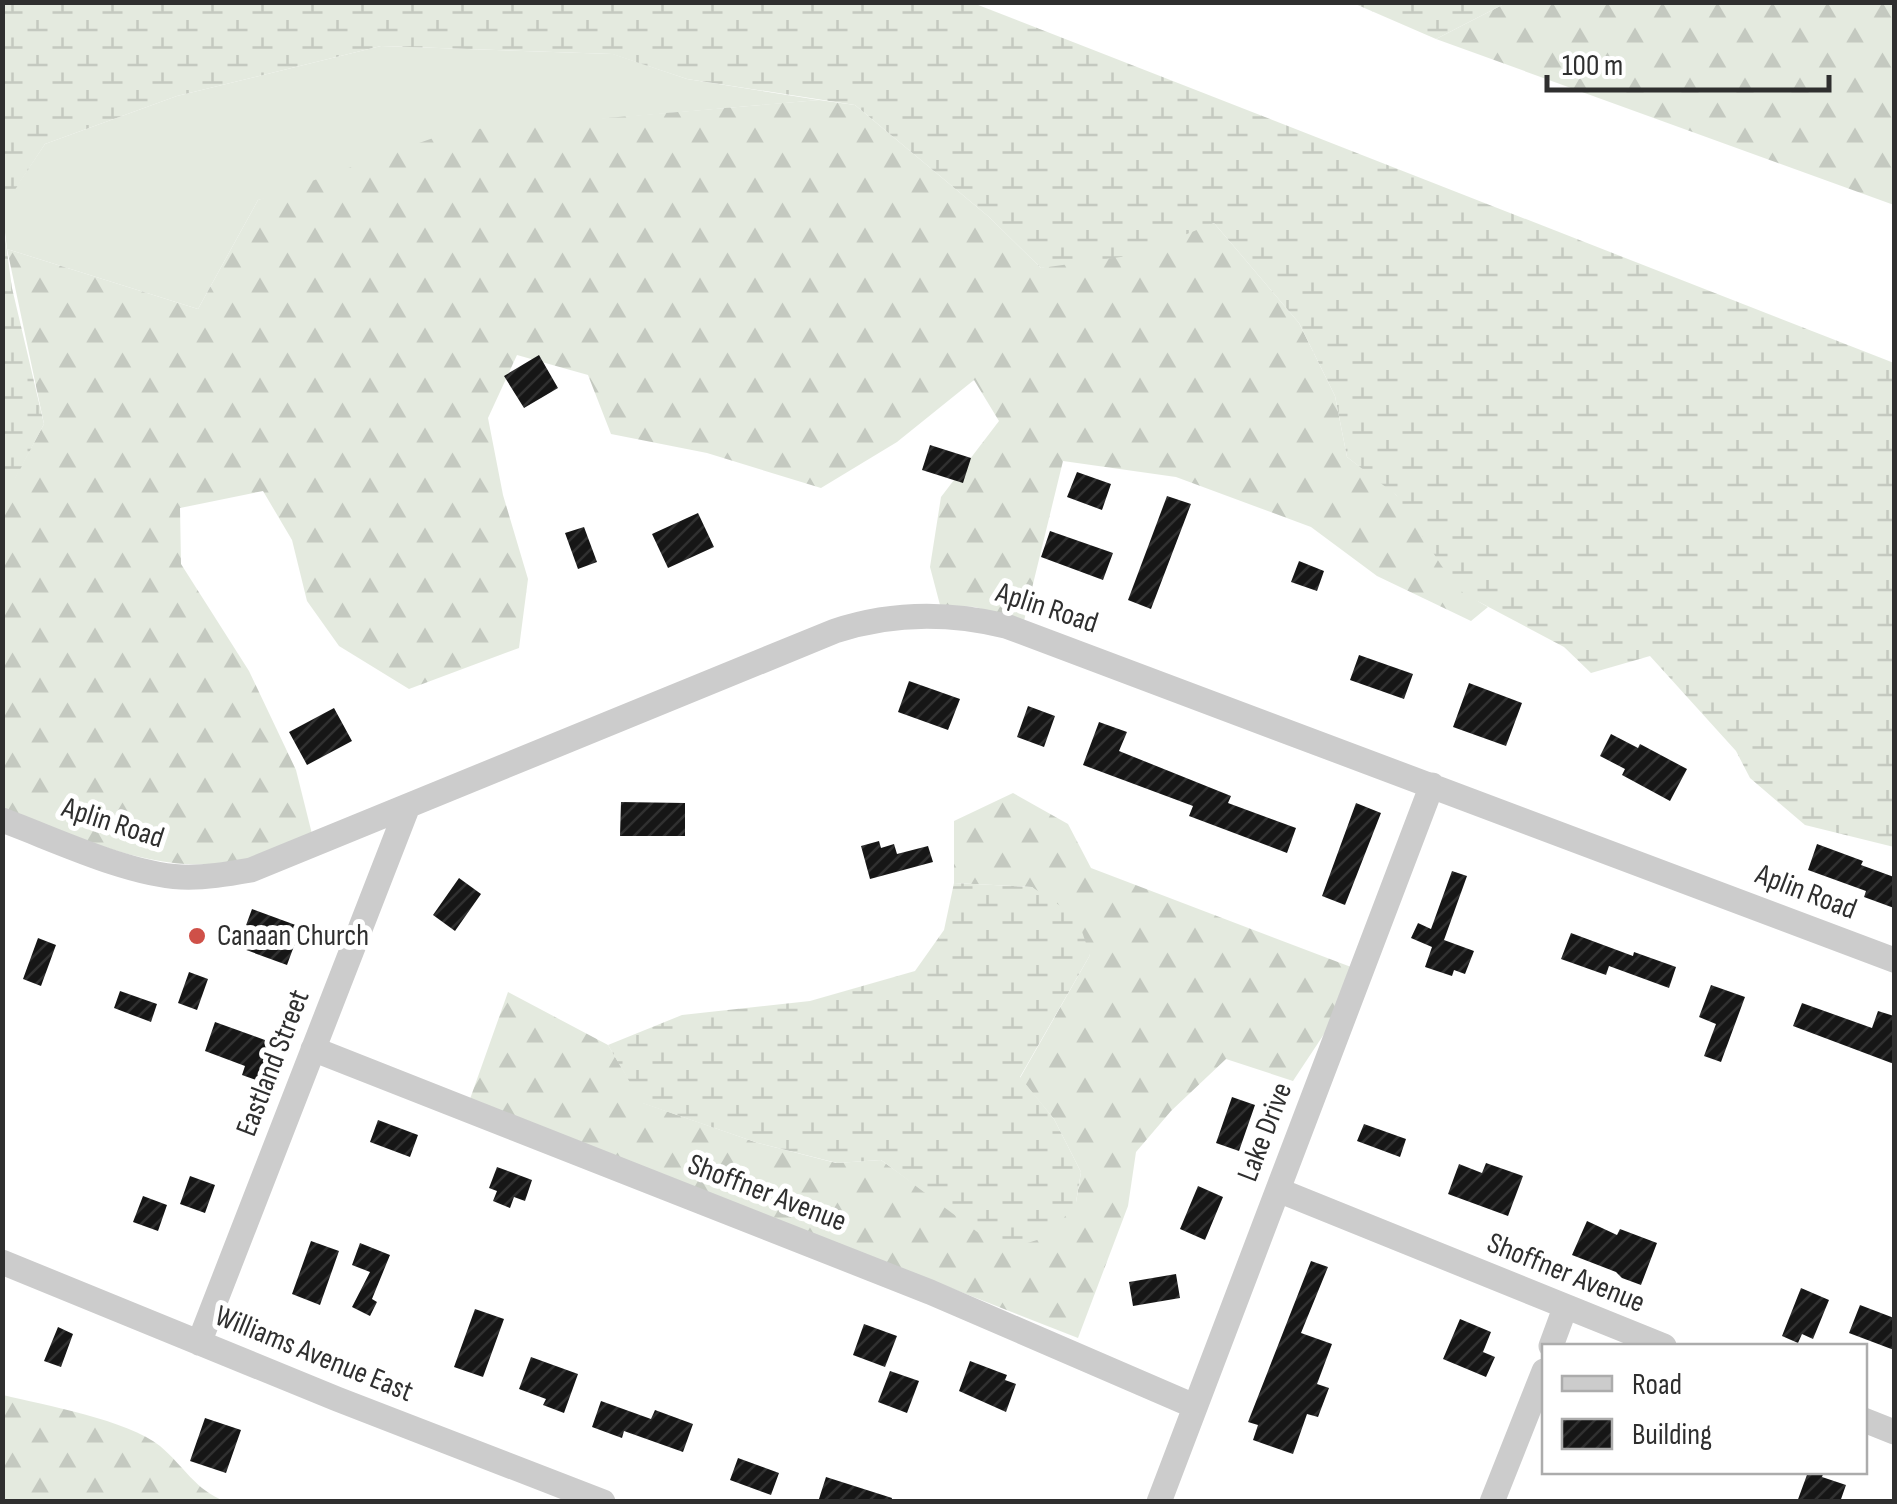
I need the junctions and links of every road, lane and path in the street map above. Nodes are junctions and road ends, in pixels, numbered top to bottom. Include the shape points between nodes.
1 (1432, 786) junction
2 (408, 806) junction
3 (2, 820) edge
4 (1894, 960) edge
5 (313, 1049) junction
6 (1278, 1190) junction
7 (2, 1262) edge
8 (1566, 1308) junction
9 (199, 1344) junction
10 (1552, 1344) edge
11 (1659, 1344) edge
12 (1542, 1376) edge
13 (1194, 1406) junction
14 (1867, 1421) edge
15 (1894, 1432) edge
16 (603, 1502) edge
17 (1159, 1502) edge
18 (1492, 1502) edge

1 - 2 street, Aplin Road via 1006,626 932,615 835,631
1 - 4 street, Aplin Road
1 - 6 street, Lake Drive
2 - 3 street, Aplin Road via 267,864 217,876 146,871
2 - 5 street, Eastland Street
5 - 9 street, Eastland Street
5 - 13 street, Shoffner Avenue via 930,1292
6 - 8 street, Shoffner Avenue
6 - 13 street, Lake Drive
7 - 9 street, Williams Avenue East
8 - 10 street
8 - 11 street, Shoffner Avenue
9 - 16 street, Williams Avenue East
12 - 18 street
13 - 17 street, Lake Drive
14 - 15 street

